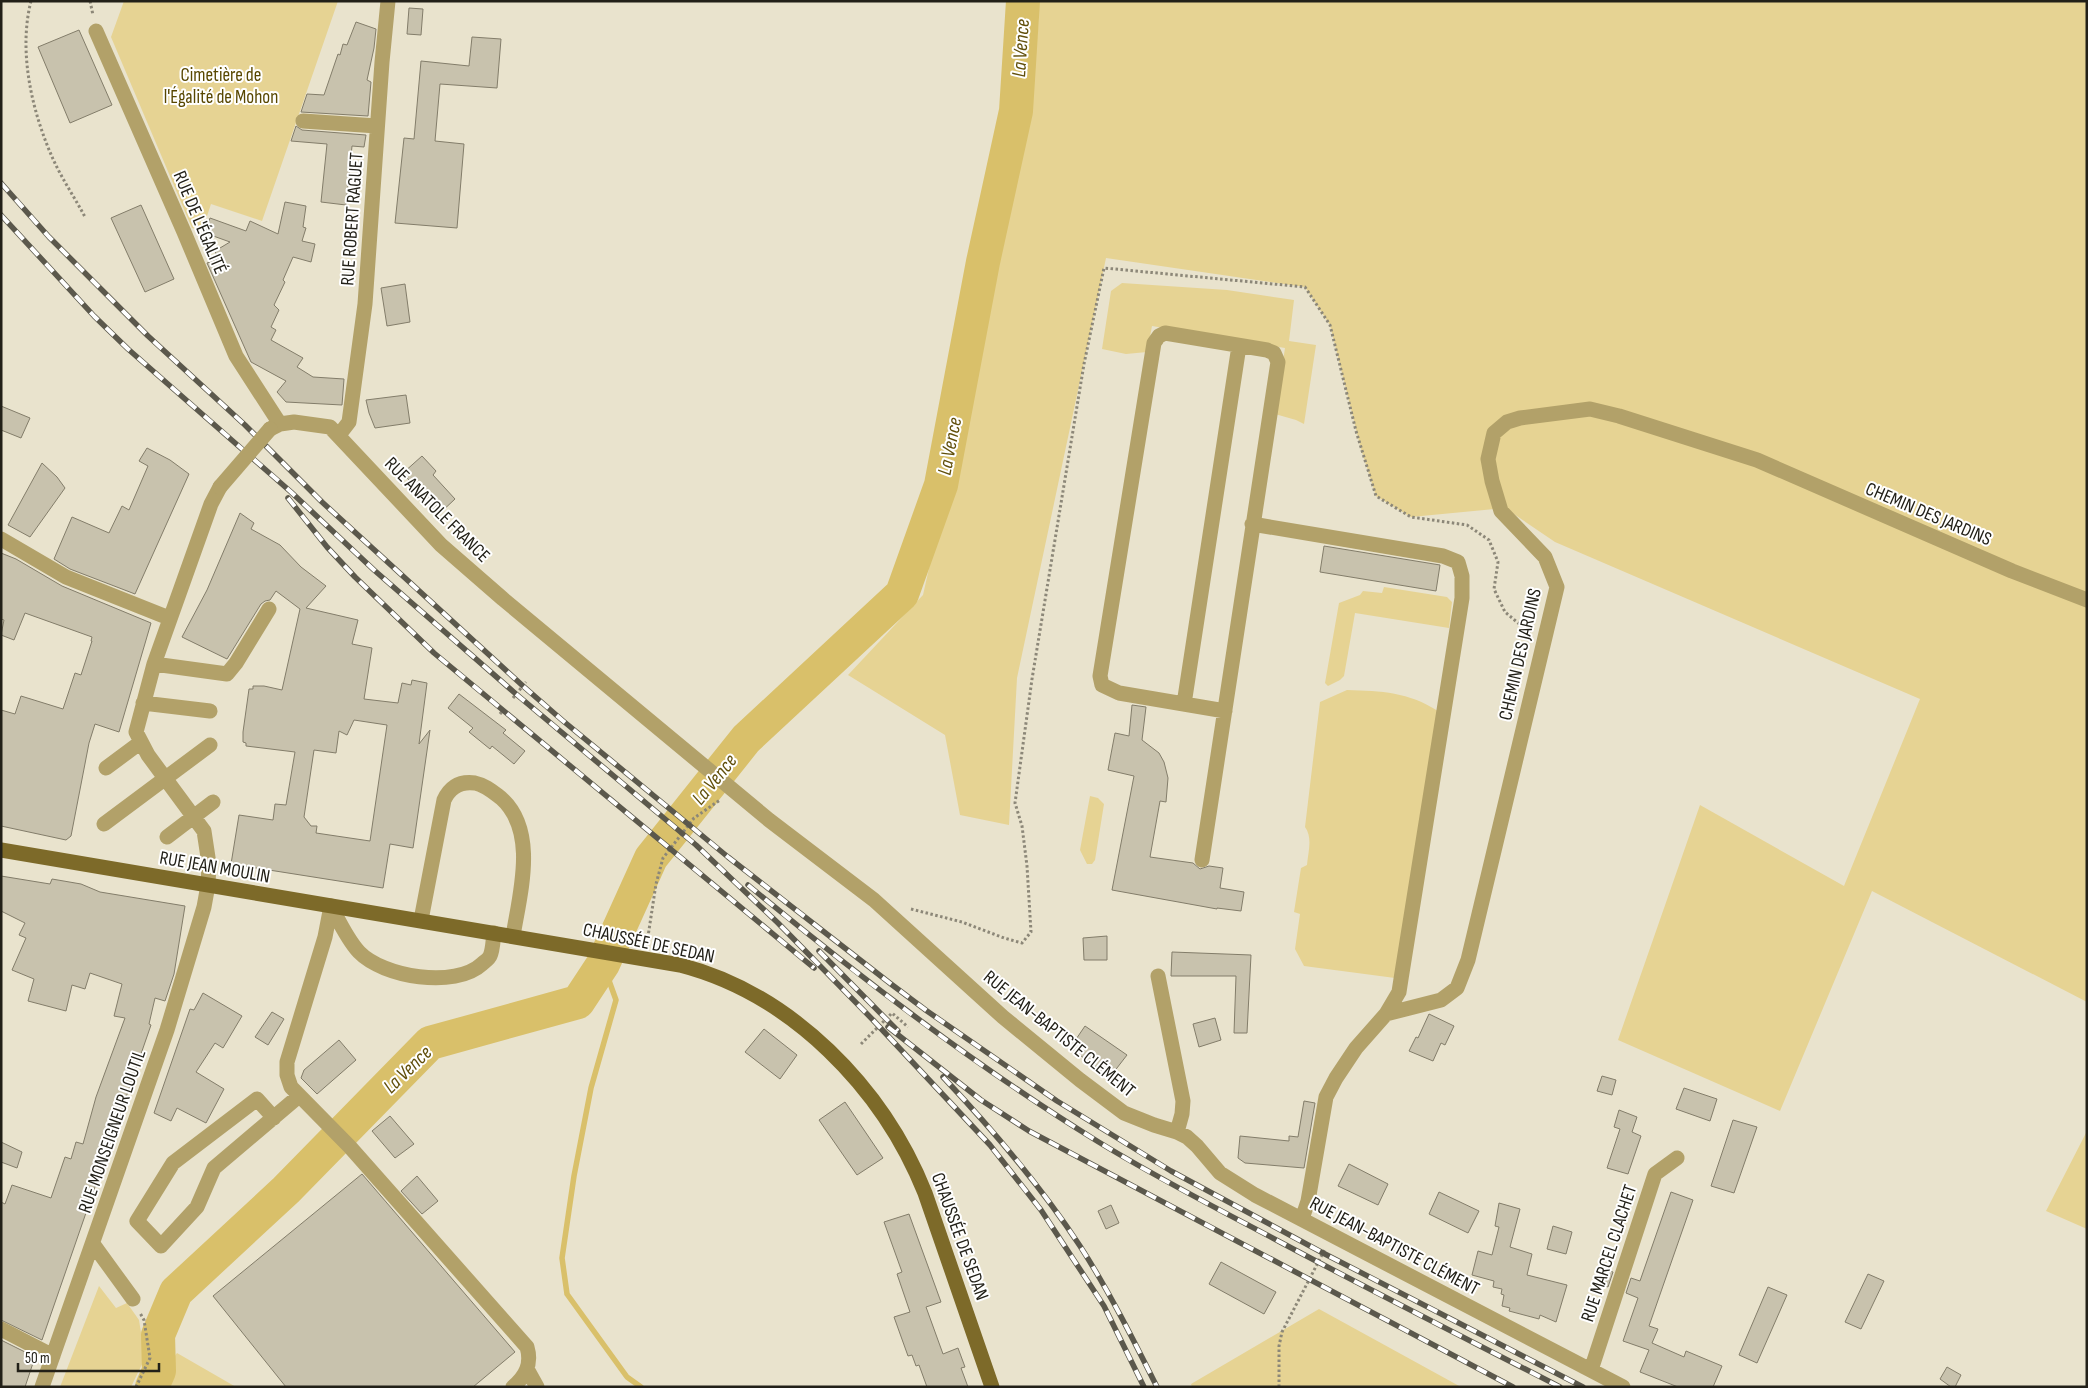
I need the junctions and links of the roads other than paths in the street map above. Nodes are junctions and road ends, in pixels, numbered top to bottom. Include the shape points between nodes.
1 (388, 1) edge
2 (96, 31) dead end
3 (303, 121) dead end
4 (377, 126) junction
5 (1239, 346) junction
6 (275, 426) junction
7 (339, 435) junction
8 (1252, 524) junction
9 (1, 539) edge
10 (2087, 600) edge
11 (269, 609) dead end
12 (169, 618) junction
13 (154, 664) junction
14 (143, 703) junction
15 (1184, 704) junction
16 (210, 711) dead end
17 (1224, 711) junction
18 (141, 742) junction
19 (210, 745) dead end
20 (106, 768) dead end
21 (165, 779) junction
22 (730, 795) joint
23 (213, 802) dead end
24 (193, 817) junction
25 (104, 824) dead end
26 (167, 837) dead end
27 (1, 850) edge
28 (1202, 860) dead end
29 (208, 886) junction
30 (331, 906) junction
31 (422, 920) junction
32 (494, 933) junction
33 (513, 936) junction
34 (1158, 976) dead end
35 (1386, 1014) junction
36 (300, 1096) junction
37 (274, 1118) junction
38 (1177, 1132) junction
39 (1677, 1158) dead end
40 (1302, 1219) junction
41 (94, 1244) junction
42 (133, 1299) road end
43 (1, 1329) edge
44 (53, 1356) junction
45 (527, 1369) junction
46 (1591, 1370) junction
47 (42, 1387) edge
48 (513, 1387) edge
49 (537, 1387) edge
50 (992, 1387) edge
51 (1623, 1387) edge

1 - 4 street, RUE ROBERT RAGUET
2 - 6 street, RUE DE L'ÉGALITÉ via 236,356
3 - 4 street
4 - 7 street, RUE ROBERT RAGUET via 365,304 349,422
5 - 8 street via 1267,350 1274,353 1278,362
5 - 15 street
5 - 15 street via 1165,333 1154,343 1100,676 1102,685 1119,693
6 - 7 street, RUE ANATOLE FRANCE via 311,423 330,427
6 - 12 street, bridge via 220,488 211,504
7 - 22 street, RUE ANATOLE FRANCE via 441,545 695,759
8 - 17 street
8 - 35 street via 1443,556 1458,562 1462,576 1462,598 1402,979 1399,992
9 - 12 street via 66,577
10 - 35 street, CHEMIN DES JARDINS via 2012,571 1756,460 1619,416 1590,409 1507,422 1494,433 1488,459 1492,482 1501,511 1545,556 1557,587 1468,960 1457,988 1441,1000
11 - 13 street via 227,674
12 - 13 street
13 - 14 street
14 - 16 street
14 - 18 street via 136,732
15 - 17 street
17 - 28 street
18 - 20 street
18 - 21 street, RUE MONSEIGNEUR LOUTIL
19 - 21 street
21 - 24 street, RUE MONSEIGNEUR LOUTIL
21 - 25 street
22 - 38 street, RUE JEAN-BAPTISTE CLÉMENT via 874,900 1004,1017 1080,1080 1124,1113
23 - 24 street
24 - 26 street
24 - 29 street, RUE MONSEIGNEUR LOUTIL via 204,831 209,864
27 - 29 main road, RUE JEAN MOULIN
29 - 30 main road, RUE JEAN MOULIN
29 - 41 street, RUE MONSEIGNEUR LOUTIL via 167,1030
30 - 31 main road, RUE JEAN MOULIN
30 - 32 street via 359,952 391,971 415,976 457,976 478,967 490,956
30 - 36 street via 325,937 287,1062 290,1087
31 - 32 main road, CHAUSSÉE DE SEDAN
31 - 33 street via 444,800 455,786 474,783 483,785 504,801 522,833 524,855
32 - 33 main road, CHAUSSÉE DE SEDAN
33 - 50 main road, CHAUSSÉE DE SEDAN via 698,970 763,999 832,1054 892,1127 914,1165
34 - 38 street via 1183,1101
35 - 40 street via 1356,1048 1326,1097
36 - 37 street
36 - 45 street via 350,1147 527,1348 530,1357
37 - 37 street via 214,1168 197,1207 161,1246 137,1221 173,1163 257,1099
38 - 40 street, RUE JEAN-BAPTISTE CLÉMENT via 1197,1146 1220,1173 1234,1183
39 - 46 street, RUE MARCEL CLACHET via 1655,1174
40 - 46 street, RUE JEAN-BAPTISTE CLÉMENT
41 - 42 street
41 - 44 street, RUE MONSEIGNEUR LOUTIL
43 - 44 street
44 - 47 street, RUE MONSEIGNEUR LOUTIL
45 - 48 street via 522,1380
45 - 49 street
46 - 51 street, RUE JEAN-BAPTISTE CLÉMENT

